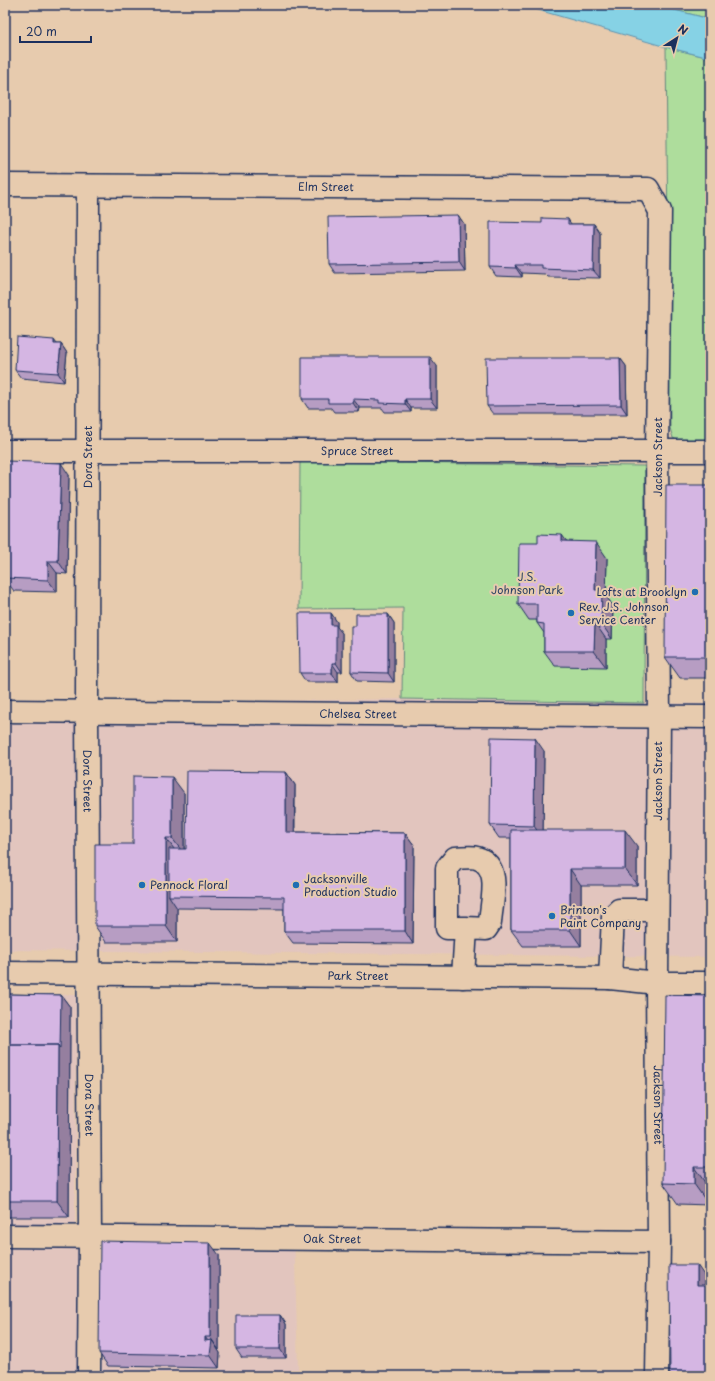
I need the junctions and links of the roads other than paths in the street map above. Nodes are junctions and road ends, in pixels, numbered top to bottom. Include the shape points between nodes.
1 (5, 185) edge
2 (88, 186) junction
3 (648, 189) joint
4 (5, 451) edge
5 (657, 451) junction
6 (710, 451) edge
7 (88, 452) junction
8 (5, 711) edge
9 (87, 712) junction
10 (659, 717) junction
11 (710, 717) edge
12 (657, 910) junction
13 (466, 928) dead end
14 (5, 973) edge
15 (88, 974) junction
16 (462, 977) junction
17 (610, 978) junction
18 (657, 983) junction
19 (710, 983) edge
20 (5, 1236) edge
21 (90, 1236) junction
22 (659, 1242) junction
23 (88, 1376) edge
24 (657, 1376) edge

1 - 2 street, Elm Street
2 - 3 street, Elm Street
2 - 7 street, Dora Street
3 - 5 street, Jackson Street via 660,211
4 - 7 street, Spruce Street
5 - 6 street, Spruce Street
5 - 7 street, Spruce Street
5 - 10 street, Jackson Street
7 - 9 street, Dora Street
8 - 9 street, Chelsea Street
9 - 10 street, Chelsea Street
9 - 15 street, Dora Street
10 - 11 street, Chelsea Street
10 - 12 street, Jackson Street
12 - 17 street via 619,910 613,916
12 - 18 street, Jackson Street
13 - 16 street
14 - 15 street, Park Street
15 - 16 street, Park Street
15 - 21 street, Dora Street
16 - 17 street, Park Street
17 - 18 street, Park Street
18 - 19 street, Park Street
18 - 22 street, Jackson Street
20 - 21 street, Oak Street
21 - 22 street, Oak Street
21 - 23 street, Dora Street
22 - 24 street, Jackson Street

